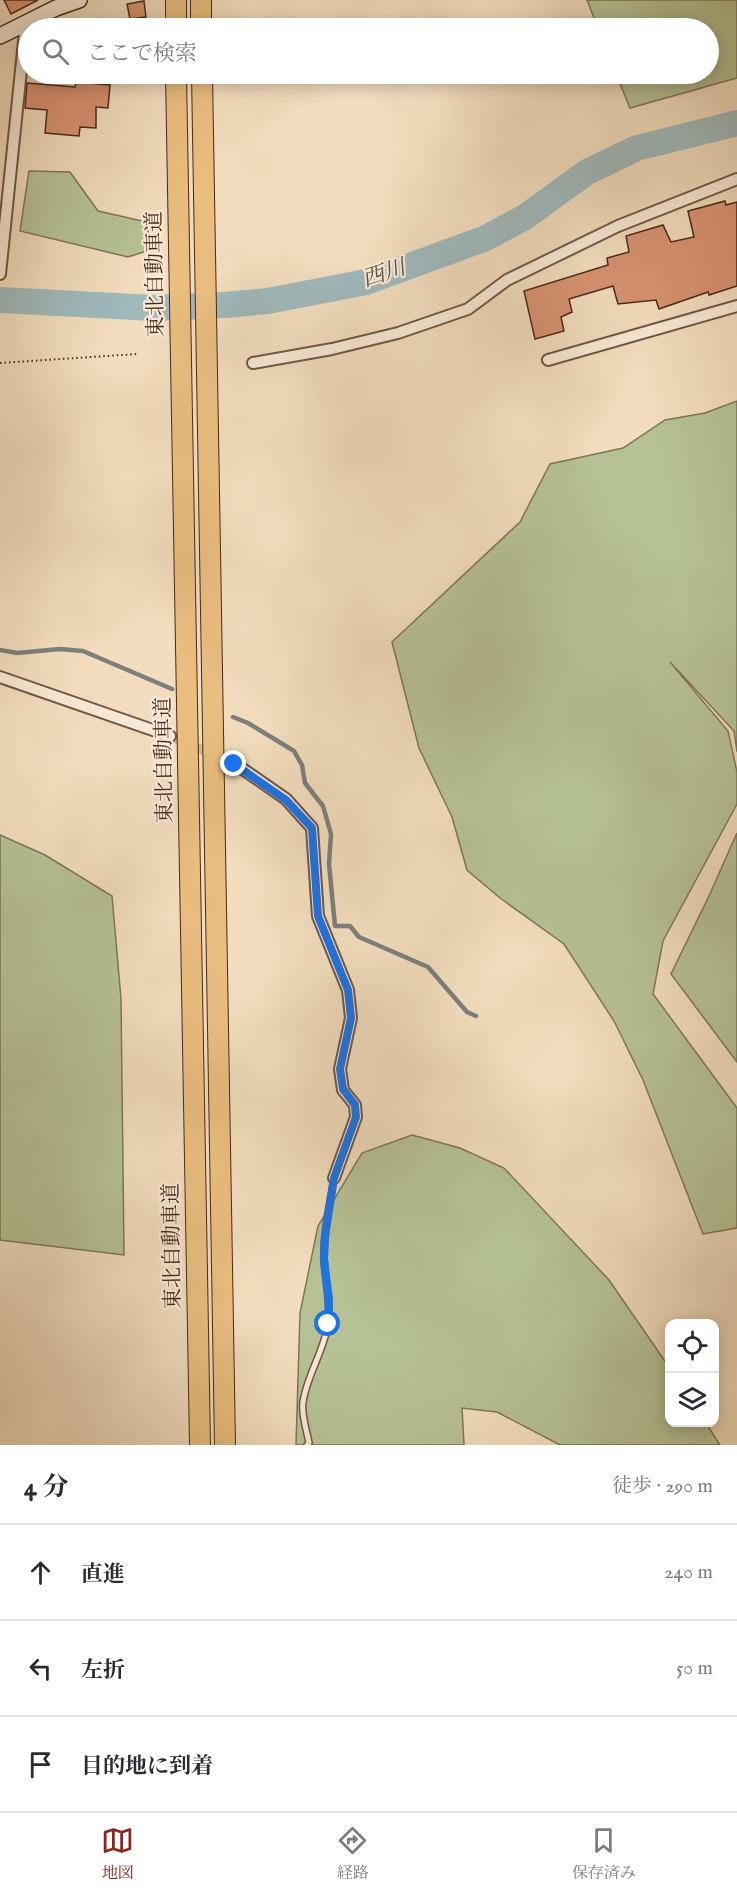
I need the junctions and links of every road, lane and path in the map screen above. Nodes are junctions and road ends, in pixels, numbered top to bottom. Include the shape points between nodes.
1 (79, 0) edge
2 (176, 0) edge
3 (201, 0) edge
4 (36, 18) edge
5 (176, 18) edge
6 (201, 18) edge
7 (18, 26) edge
8 (0, 36) edge
9 (20, 84) edge
10 (176, 84) edge
11 (202, 84) edge
12 (737, 179) edge
13 (0, 274) edge
14 (737, 306) edge
15 (138, 354) dead end
16 (548, 360) dead end
17 (0, 363) edge
18 (254, 363) dead end
19 (0, 677) edge
20 (170, 736) tunnel mouth
21 (234, 764) tunnel mouth
22 (334, 1178) joint
23 (200, 1445) edge
24 (225, 1445) edge
25 (307, 1445) edge

1 - 4 main road
2 - 5 highway
3 - 6 highway
7 - 8 main road
9 - 13 street
10 - 23 highway, 東北自動車道
11 - 24 highway
12 - 18 street via 618,226 507,280 468,309 398,333
14 - 16 street
15 - 17 path
19 - 20 street
21 - 22 street via 286,800 312,828 318,916 348,990 351,1018 340,1069 343,1089 355,1105 356,1117
22 - 25 lane via 324,1259 328,1324 302,1405

